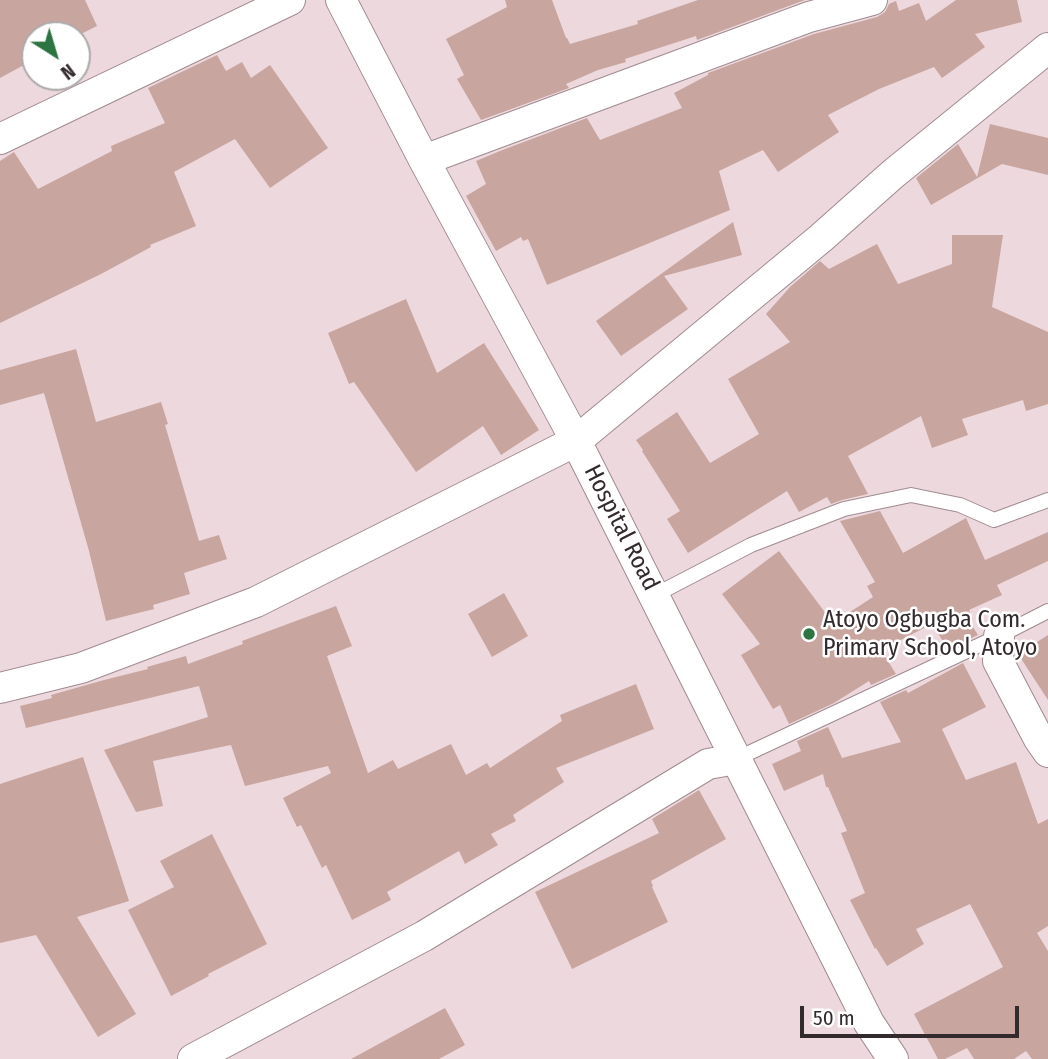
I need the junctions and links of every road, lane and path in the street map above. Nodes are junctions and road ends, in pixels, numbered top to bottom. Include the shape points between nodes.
1 (290, 0) edge
2 (341, 0) edge
3 (872, 0) edge
4 (1048, 48) edge
5 (0, 139) edge
6 (424, 160) junction
7 (576, 441) junction
8 (1048, 500) edge
9 (655, 596) junction
10 (1048, 611) edge
11 (999, 636) junction
12 (0, 688) edge
13 (1048, 752) edge
14 (736, 759) junction
15 (193, 1059) edge
16 (893, 1059) edge

1 - 5 street
2 - 6 street, Hospital Road
3 - 6 street via 809,17
4 - 7 street
6 - 7 street, Hospital Road
7 - 9 street, Hospital Road
7 - 12 street via 256,602 81,668
8 - 9 lane via 994,520 960,506 911,495 844,509 751,545
9 - 14 street, Hospital Road
10 - 11 lane
11 - 13 street via 998,661
11 - 14 lane
14 - 15 street via 708,764 424,936
14 - 16 street, Hospital Road via 869,1023

